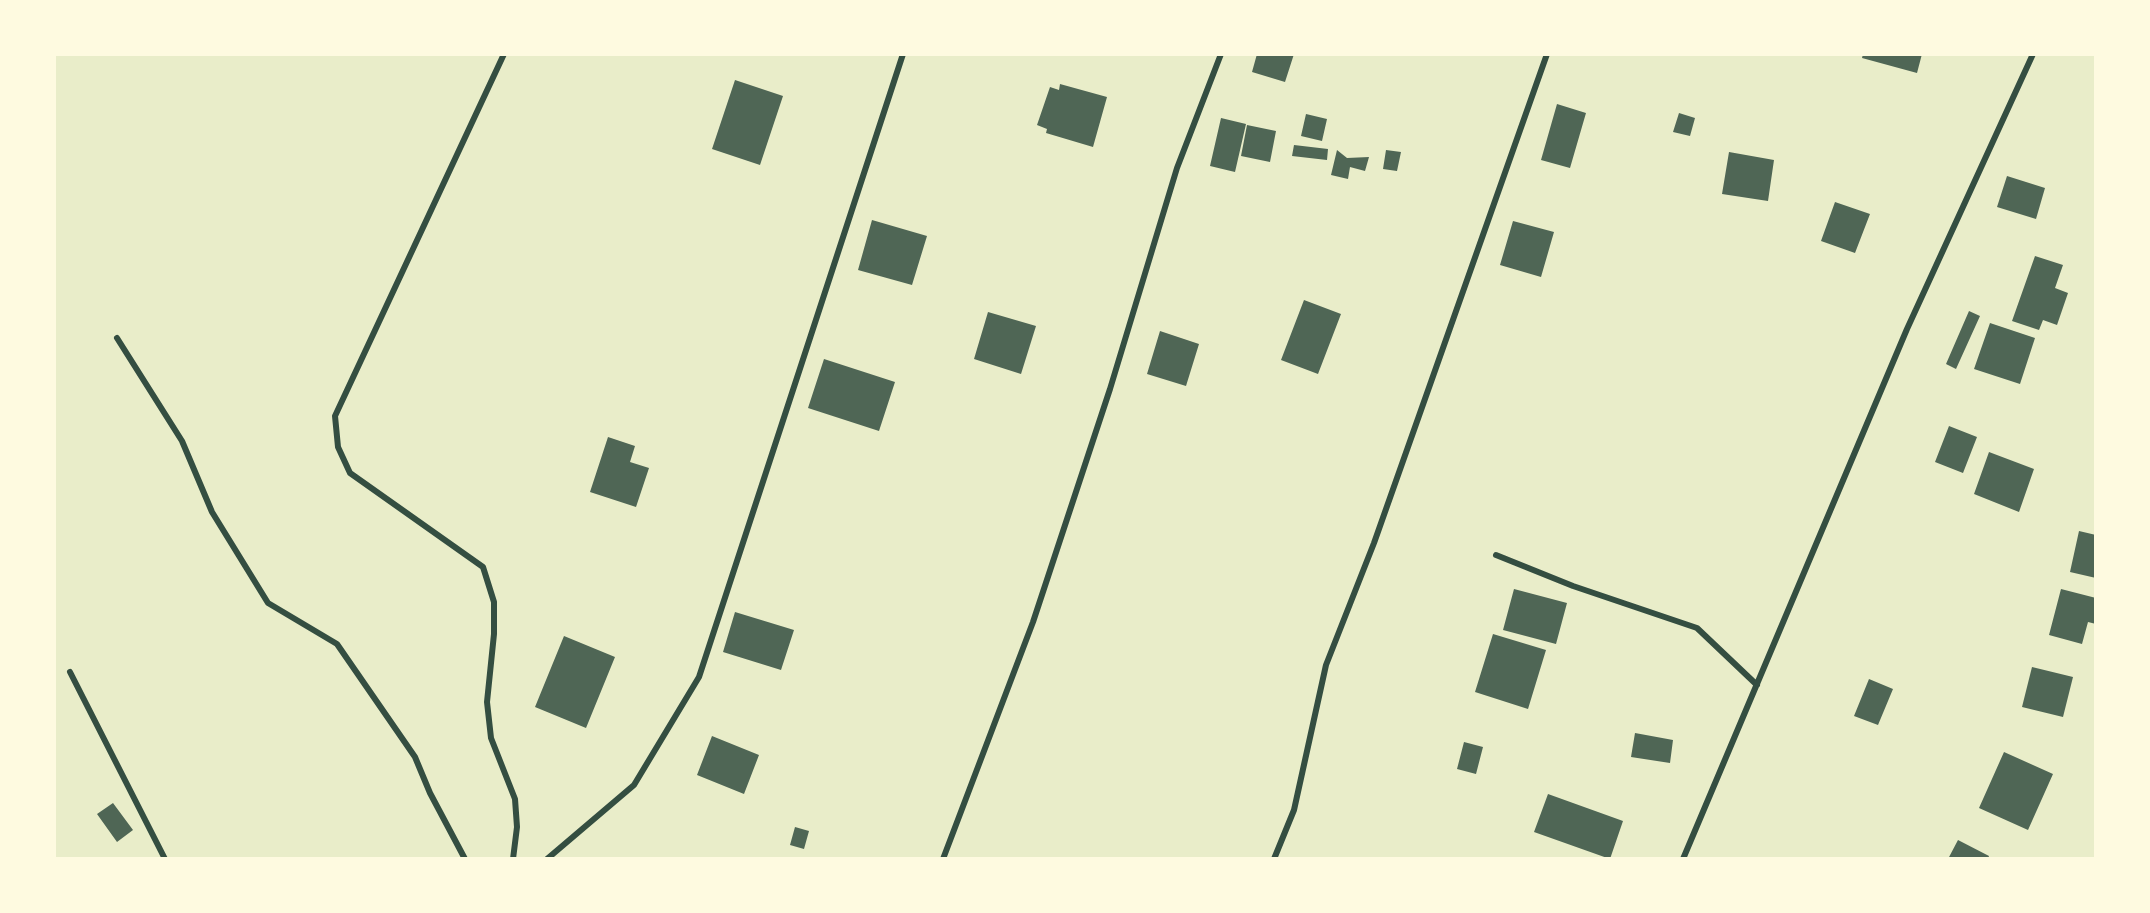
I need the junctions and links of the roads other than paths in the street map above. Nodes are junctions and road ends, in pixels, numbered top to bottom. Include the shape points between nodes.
1 (504, 54) edge
2 (903, 54) edge
3 (1221, 54) edge
4 (1547, 54) edge
5 (2033, 54) edge
6 (117, 338) dead end
7 (1496, 555) dead end
8 (70, 672) dead end
9 (1757, 685) junction
10 (165, 859) edge
11 (465, 859) edge
12 (513, 859) edge
13 (547, 859) edge
14 (943, 859) edge
15 (1274, 859) edge
16 (1683, 859) edge

1 - 12 street via 335,416 338,447 350,473 483,567 494,602 487,702 491,738 515,799
2 - 13 street via 699,677 634,785
3 - 14 street via 1177,168 1033,622
4 - 15 street via 1374,543 1326,665 1294,810
5 - 9 street via 1907,330
6 - 11 street via 182,441 212,512 268,603 337,644 415,757
7 - 9 street via 1697,628
8 - 10 street
9 - 16 street

